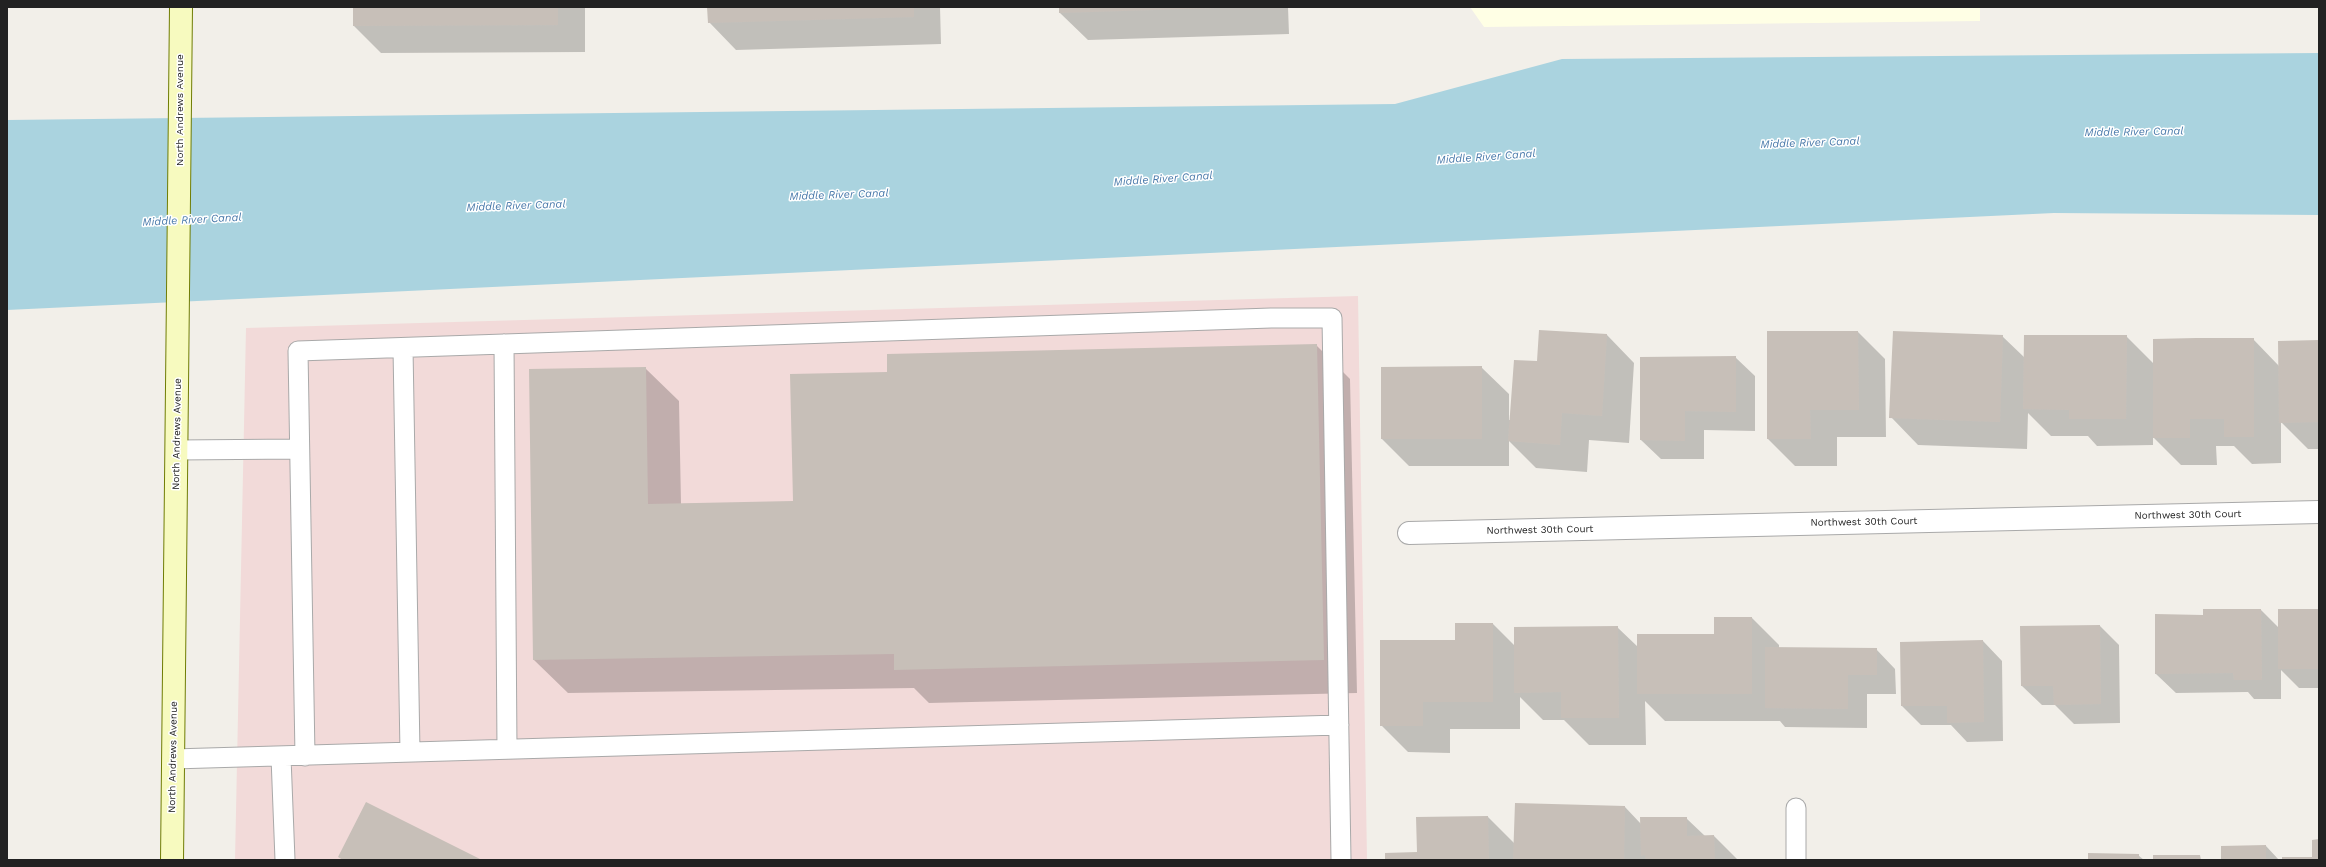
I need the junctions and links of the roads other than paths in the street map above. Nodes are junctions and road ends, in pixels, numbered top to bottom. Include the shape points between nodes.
1 (181, 7) edge
2 (504, 344) junction
3 (403, 348) junction
4 (298, 449) junction
5 (177, 450) junction
6 (2319, 512) edge
7 (1409, 533) dead end
8 (1339, 725) junction
9 (508, 749) junction
10 (410, 752) junction
11 (281, 756) junction
12 (306, 756) junction
13 (173, 759) junction
14 (1796, 808) dead end
15 (172, 860) edge
16 (285, 860) edge
17 (1341, 860) edge
18 (1796, 860) edge

1 - 5 main road, North Andrews Avenue
2 - 3 lane
2 - 8 lane via 1255,318 1332,318
2 - 9 lane
3 - 4 lane via 298,351
3 - 10 lane
4 - 5 lane
4 - 12 lane
5 - 13 main road, North Andrews Avenue
6 - 7 street, Northwest 30th Court
8 - 9 lane
8 - 17 lane
9 - 10 lane
10 - 12 lane
11 - 12 lane
11 - 13 lane
11 - 16 lane
13 - 15 main road, North Andrews Avenue
14 - 18 lane

